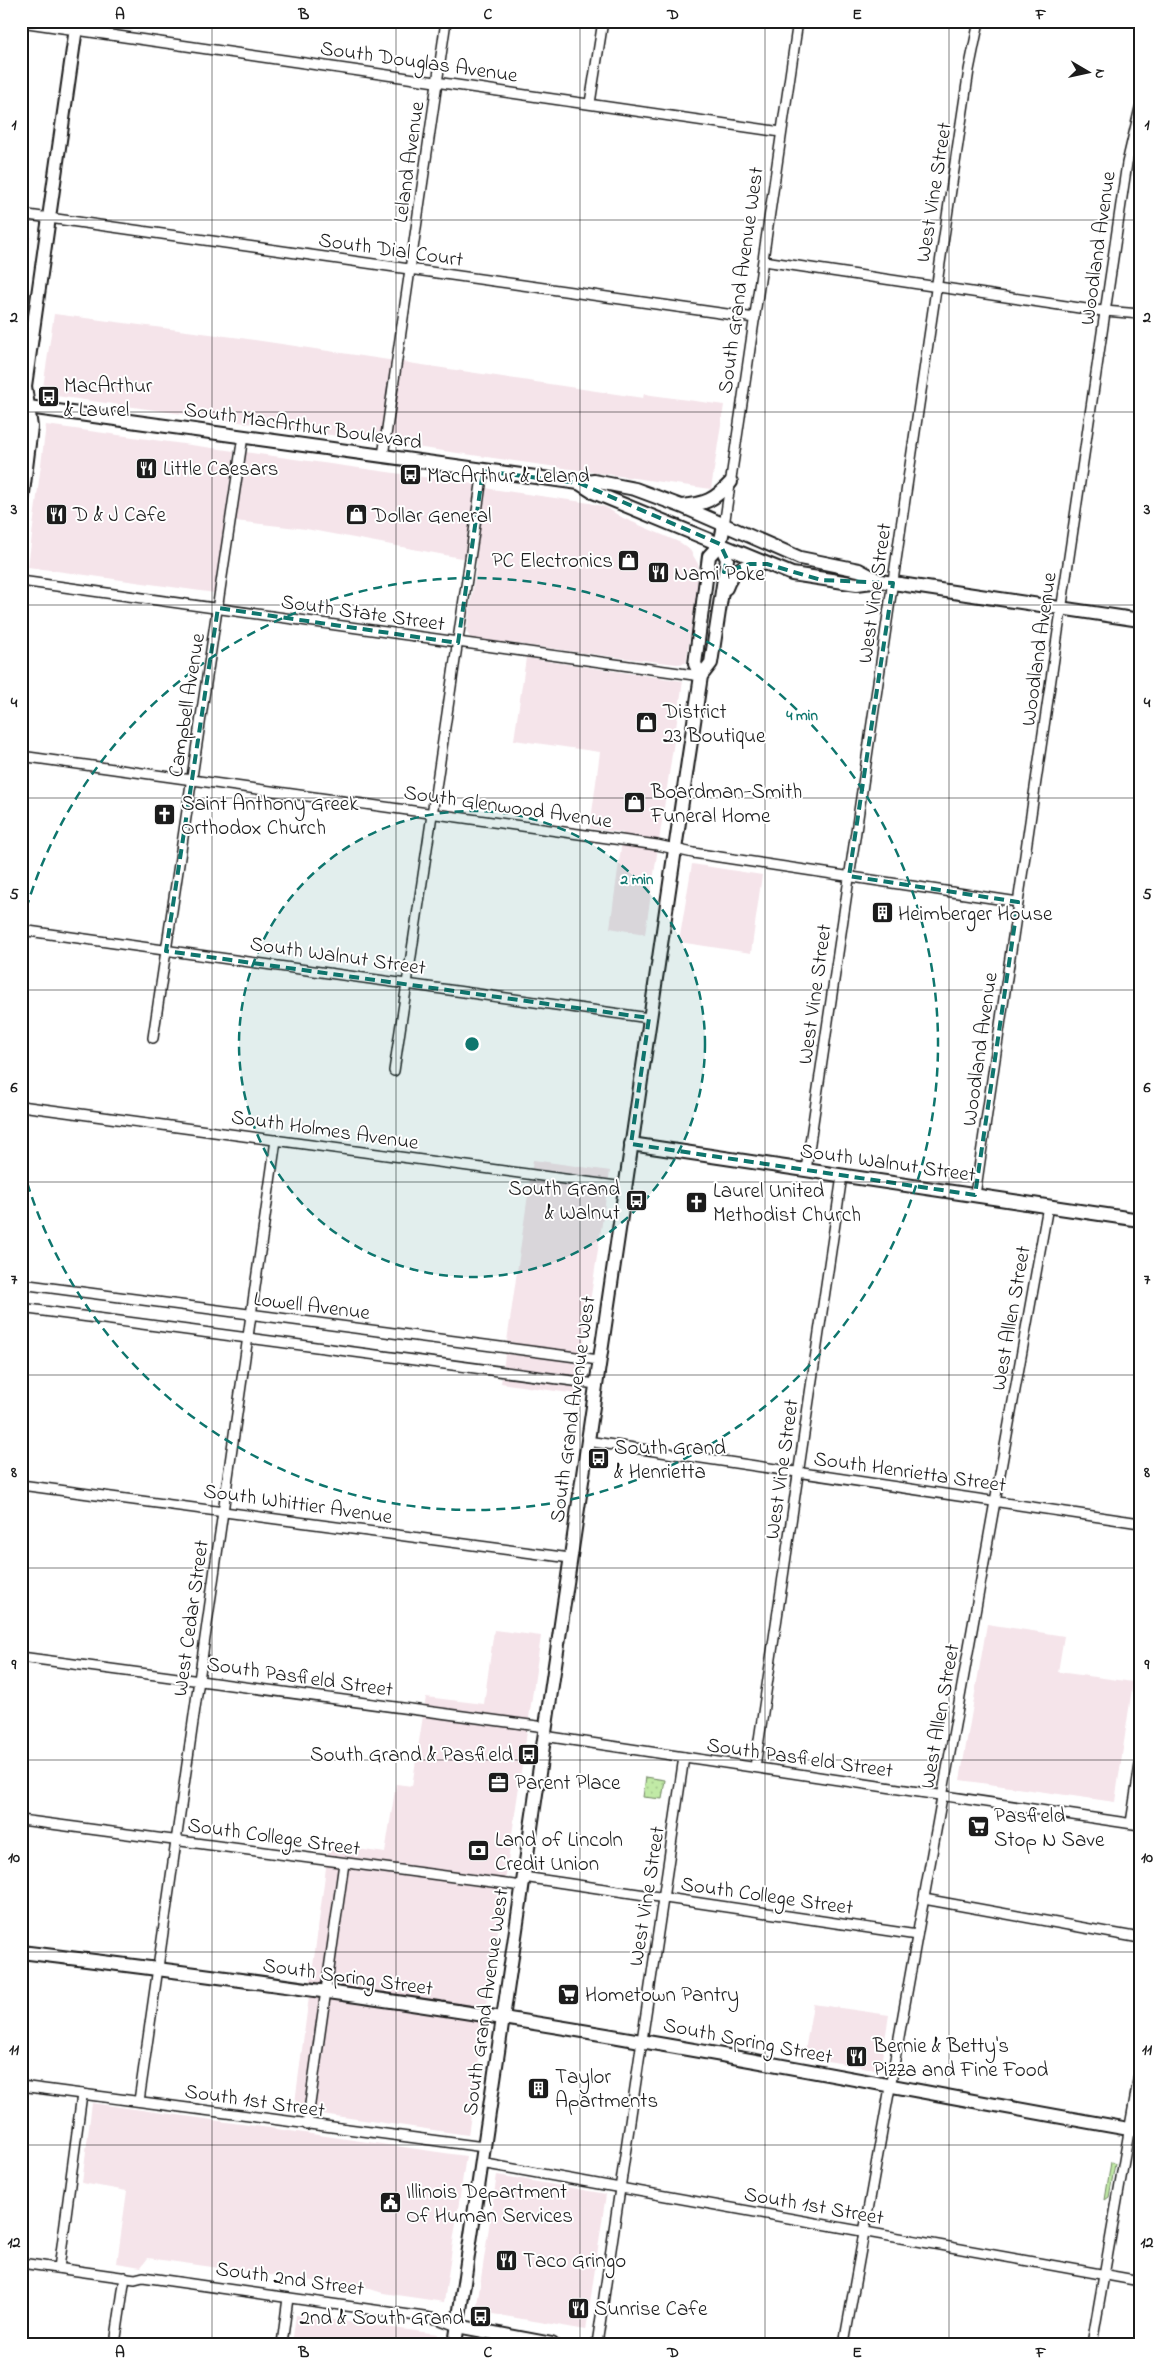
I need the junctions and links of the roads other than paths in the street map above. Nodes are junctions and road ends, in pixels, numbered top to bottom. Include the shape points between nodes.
1 (446, 21) edge
2 (603, 21) edge
3 (798, 21) edge
4 (979, 21) edge
5 (21, 22) edge
6 (77, 26) edge
7 (438, 82) junction
8 (590, 103) junction
9 (1140, 108) edge
10 (782, 132) junction
11 (21, 214) edge
12 (49, 218) junction
13 (764, 260) junction
14 (410, 269) junction
15 (937, 286) junction
16 (1106, 312) junction
17 (1140, 314) edge
18 (755, 318) junction
19 (25, 406) edge
20 (243, 436) junction
21 (383, 456) junction
22 (483, 471) junction
23 (731, 482) junction
24 (579, 484) junction
25 (681, 506) junction
26 (21, 509) edge
27 (724, 526) junction
28 (720, 544) junction
29 (767, 564) junction
30 (21, 581) edge
31 (886, 582) junction
32 (719, 605) junction
33 (218, 608) junction
34 (1062, 608) junction
35 (1140, 620) edge
36 (458, 643) junction
37 (701, 676) junction
38 (21, 756) edge
39 (192, 780) junction
40 (433, 814) junction
41 (675, 848) junction
42 (849, 876) junction
43 (1018, 902) junction
44 (21, 930) edge
45 (166, 951) junction
46 (407, 985) junction
47 (650, 1018) junction
48 (153, 1038) dead end
49 (394, 1071) dead end
50 (21, 1106) edge
51 (276, 1140) junction
52 (631, 1144) junction
53 (806, 1170) junction
54 (842, 1176) junction
55 (624, 1187) junction
56 (975, 1195) junction
57 (1048, 1206) junction
58 (1140, 1220) edge
59 (21, 1284) edge
60 (21, 1308) edge
61 (252, 1315) junction
62 (248, 1338) junction
63 (599, 1360) junction
64 (596, 1384) junction
65 (587, 1441) junction
66 (798, 1472) junction
67 (21, 1485) edge
68 (995, 1501) junction
69 (222, 1511) junction
70 (1140, 1523) edge
71 (570, 1558) junction
72 (21, 1657) edge
73 (199, 1680) junction
74 (545, 1731) junction
75 (684, 1757) junction
76 (1140, 1765) edge
77 (755, 1767) junction
78 (942, 1795) junction
79 (21, 1820) edge
80 (1135, 1824) edge
81 (175, 1840) junction
82 (344, 1863) junction
83 (522, 1882) junction
84 (664, 1898) junction
85 (924, 1899) junction
86 (917, 1935) junction
87 (1140, 1938) edge
88 (21, 1952) edge
89 (158, 1970) junction
90 (325, 1992) junction
91 (502, 2018) junction
92 (642, 2041) junction
93 (1140, 2069) edge
94 (21, 2086) edge
95 (890, 2086) junction
96 (82, 2094) junction
97 (139, 2101) junction
98 (307, 2125) junction
99 (1134, 2130) edge
100 (484, 2147) junction
101 (481, 2163) junction
102 (620, 2188) junction
103 (864, 2233) junction
104 (21, 2263) edge
105 (59, 2268) junction
106 (1104, 2275) junction
107 (125, 2277) junction
108 (1140, 2281) edge
109 (288, 2298) junction
110 (457, 2326) junction
111 (115, 2344) edge
112 (282, 2344) edge
113 (455, 2344) edge
114 (552, 2344) edge
115 (596, 2344) edge
116 (844, 2344) edge
117 (1092, 2344) edge

1 - 7 street, Leland Avenue
2 - 8 street
3 - 10 street, South Grand Avenue West
4 - 15 street, West Vine Street
5 - 6 street, South Douglas Avenue
6 - 7 street, South Douglas Avenue
6 - 12 main road
7 - 8 street, South Douglas Avenue
7 - 14 street, Leland Avenue
8 - 10 street, South Douglas Avenue
9 - 16 street, Woodland Avenue via 1127,163
10 - 13 street, South Grand Avenue West
11 - 12 street, South Dial Court
12 - 14 street, South Dial Court
12 - 19 main road via 25,386
13 - 15 street
13 - 18 street, South Grand Avenue West
14 - 18 street, South Dial Court
14 - 21 street, Leland Avenue
15 - 16 street
15 - 31 street, West Vine Street
16 - 17 street
16 - 34 street, Woodland Avenue
18 - 23 street, South Grand Avenue West
19 - 20 main road, South MacArthur Boulevard
19 - 26 main road via 31,427
20 - 21 main road, South MacArthur Boulevard
20 - 33 street, Campbell Avenue
21 - 22 main road, South MacArthur Boulevard
22 - 24 main road, South MacArthur Boulevard
22 - 36 street
23 - 25 main road via 706,503
23 - 27 street, South Grand Avenue West
24 - 25 main road, South MacArthur Boulevard via 594,481 617,485
24 - 28 main road, South MacArthur Boulevard
25 - 27 main road, South MacArthur Boulevard
27 - 28 main road, South Grand Avenue West
27 - 31 main road, South MacArthur Boulevard via 800,558 859,570
28 - 29 main road, South MacArthur Boulevard
28 - 32 main road, South Grand Avenue West via 727,559
28 - 37 main road, South Grand Avenue West via 709,556 704,589 695,664
29 - 31 main road, South MacArthur Boulevard via 821,580 857,584
29 - 32 main road via 738,568 730,577
30 - 33 street, South State Street
31 - 34 main road, South MacArthur Boulevard
31 - 42 street, West Vine Street
32 - 37 main road, South Grand Avenue West via 711,663
33 - 36 street, South State Street
33 - 39 street, Campbell Avenue
34 - 35 main road, South MacArthur Boulevard
34 - 43 street, Woodland Avenue
36 - 37 street, South State Street
36 - 40 street
37 - 41 main road, South Grand Avenue West
38 - 39 street, South Glenwood Avenue
39 - 40 street, South Glenwood Avenue
39 - 45 street, Campbell Avenue
40 - 41 street, South Glenwood Avenue
40 - 46 street
41 - 42 street, South Glenwood Avenue via 690,853
41 - 47 main road, South Grand Avenue West
42 - 43 street, South Glenwood Avenue
42 - 53 street, West Vine Street
43 - 56 street, Woodland Avenue
44 - 45 street, South Walnut Street
45 - 46 street, South Walnut Street
45 - 48 street, Campbell Avenue
46 - 47 street, South Walnut Street
46 - 49 street
47 - 52 main road, South Grand Avenue West
50 - 51 street, South Holmes Avenue
51 - 55 street, South Holmes Avenue
51 - 61 street, West Cedar Street
52 - 53 main road, South Walnut Street
52 - 55 main road, South Grand Avenue West
53 - 54 main road, South Walnut Street
54 - 56 main road, South Walnut Street
54 - 66 street, West Vine Street
55 - 63 main road, South Grand Avenue West
56 - 57 main road, South Walnut Street
57 - 58 main road, South Walnut Street
57 - 68 street, West Allen Street
59 - 61 street, Lowell Avenue
60 - 62 street, Lowell Avenue
61 - 62 street, West Cedar Street
61 - 63 street, Lowell Avenue
62 - 64 street, Lowell Avenue
62 - 69 street, West Cedar Street
63 - 64 main road, South Grand Avenue West
64 - 65 main road, South Grand Avenue West
65 - 66 street, South Henrietta Street
65 - 71 main road, South Grand Avenue West
66 - 68 street, South Henrietta Street
66 - 77 street, West Vine Street
67 - 69 street, South Whittier Avenue
68 - 70 street, South Henrietta Street
68 - 78 street, West Allen Street
69 - 71 street, South Whittier Avenue
69 - 73 street, West Cedar Street
71 - 74 main road, South Grand Avenue West
72 - 73 street, South Pasfield Street
73 - 74 street, South Pasfield Street
73 - 81 street, West Cedar Street
74 - 75 street, South Pasfield Street
74 - 83 main road, South Grand Avenue West
75 - 77 street, South Pasfield Street
75 - 84 street, West Vine Street
76 - 80 street
77 - 78 street, South Pasfield Street
78 - 80 street, South Pasfield Street
78 - 85 street, West Allen Street
79 - 81 street, South College Street
81 - 82 street, South College Street
81 - 89 street, West Cedar Street
82 - 83 street, South College Street
82 - 90 street
83 - 84 street, South College Street
83 - 91 main road, South Grand Avenue West
84 - 86 street, South College Street
84 - 92 street, West Vine Street
85 - 86 street, West Allen Street
85 - 87 street
86 - 95 street, West Allen Street
88 - 89 main road, South Spring Street
89 - 90 main road, South Spring Street
89 - 97 street, West Cedar Street
90 - 91 main road, South Spring Street
90 - 98 street
91 - 92 main road, South Spring Street
91 - 100 main road, South Grand Avenue West
92 - 95 main road, South Spring Street
92 - 102 street, West Vine Street
93 - 99 street
94 - 96 street, South 1st Street
95 - 99 main road, South Spring Street
95 - 103 street, West Allen Street
96 - 97 street, South 1st Street
96 - 105 street
97 - 98 street, South 1st Street
98 - 100 street, South 1st Street
99 - 106 street
100 - 101 main road, South Grand Avenue West
101 - 102 street, South 1st Street
101 - 110 main road, South Grand Avenue West
102 - 103 street, South 1st Street
102 - 115 street, West Vine Street
103 - 106 street, South 1st Street
103 - 116 street, West Allen Street
104 - 105 street, South 2nd Street
105 - 107 street, South 2nd Street
106 - 108 street, South 1st Street
106 - 117 street
107 - 109 street, South 2nd Street via 143,2276
107 - 111 street
109 - 110 street, South 2nd Street via 442,2320
109 - 112 street
110 - 113 main road, South Grand Avenue West
110 - 114 main road, South 2nd Street

